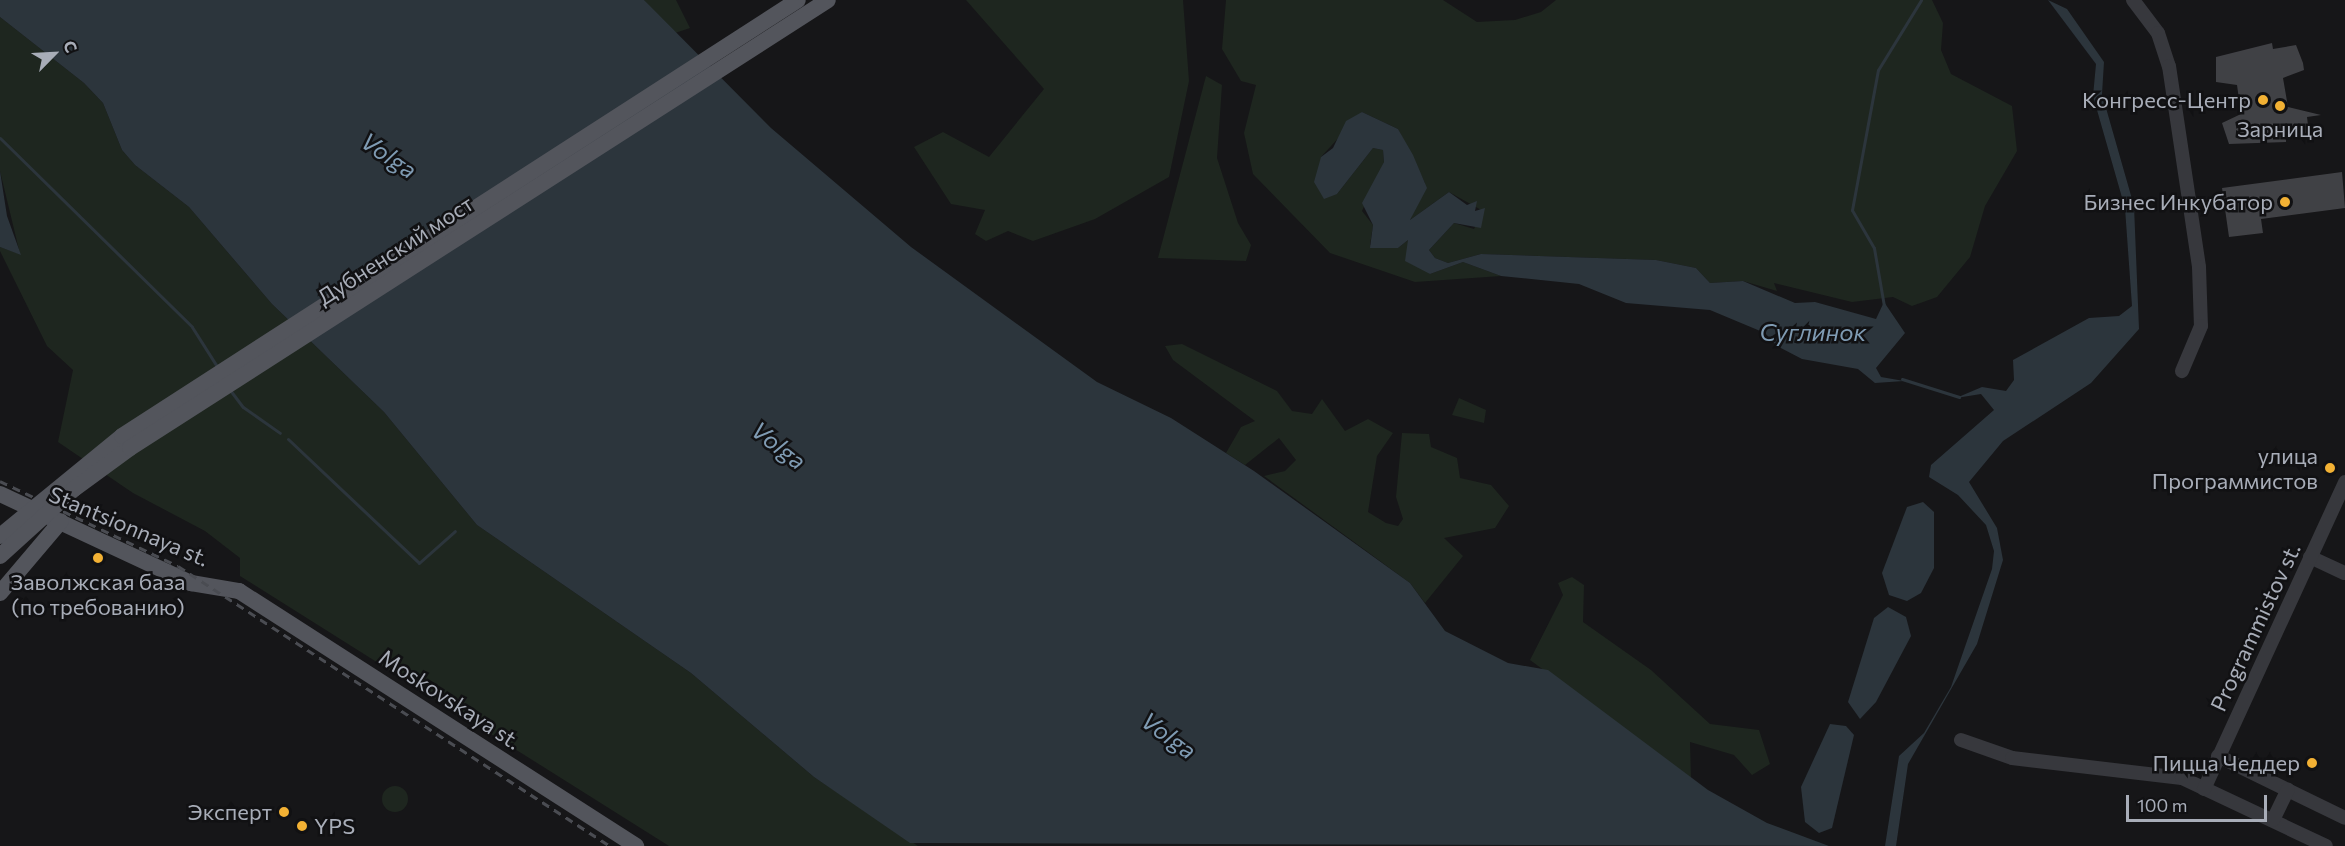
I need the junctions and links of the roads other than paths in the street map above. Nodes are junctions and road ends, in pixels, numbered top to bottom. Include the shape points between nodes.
1 (798, 0) edge
2 (828, 0) edge
3 (2133, 0) edge
4 (2182, 371) dead end
5 (2345, 482) edge
6 (1, 496) edge
7 (61, 521) junction
8 (0, 536) edge
9 (0, 556) edge
10 (2310, 557) junction
11 (2345, 573) edge
12 (239, 591) joint
13 (0, 594) edge
14 (1961, 740) dead end
15 (2218, 756) junction
16 (2204, 789) junction
17 (2288, 789) junction
18 (2345, 818) edge
19 (2273, 820) junction
20 (636, 846) edge
21 (2326, 846) edge

1 - 8 main road, Дубненский мост, bridge via 122,436
2 - 9 main road, Дубненский мост, bridge via 130,448 74,489
3 - 4 street via 2158,33 2169,66 2199,267 2201,326
5 - 10 street, Programmistov st.
6 - 7 main road, Stantsionnaya st.
7 - 12 main road, Stantsionnaya st. via 191,583
7 - 13 main road
10 - 11 street
10 - 15 street, Programmistov st.
12 - 20 main road, Moskovskaya st.
14 - 16 street via 2012,758 2182,778
15 - 16 street, Programmistov st.
15 - 17 street
16 - 19 street
17 - 18 street
17 - 19 street
19 - 21 street

